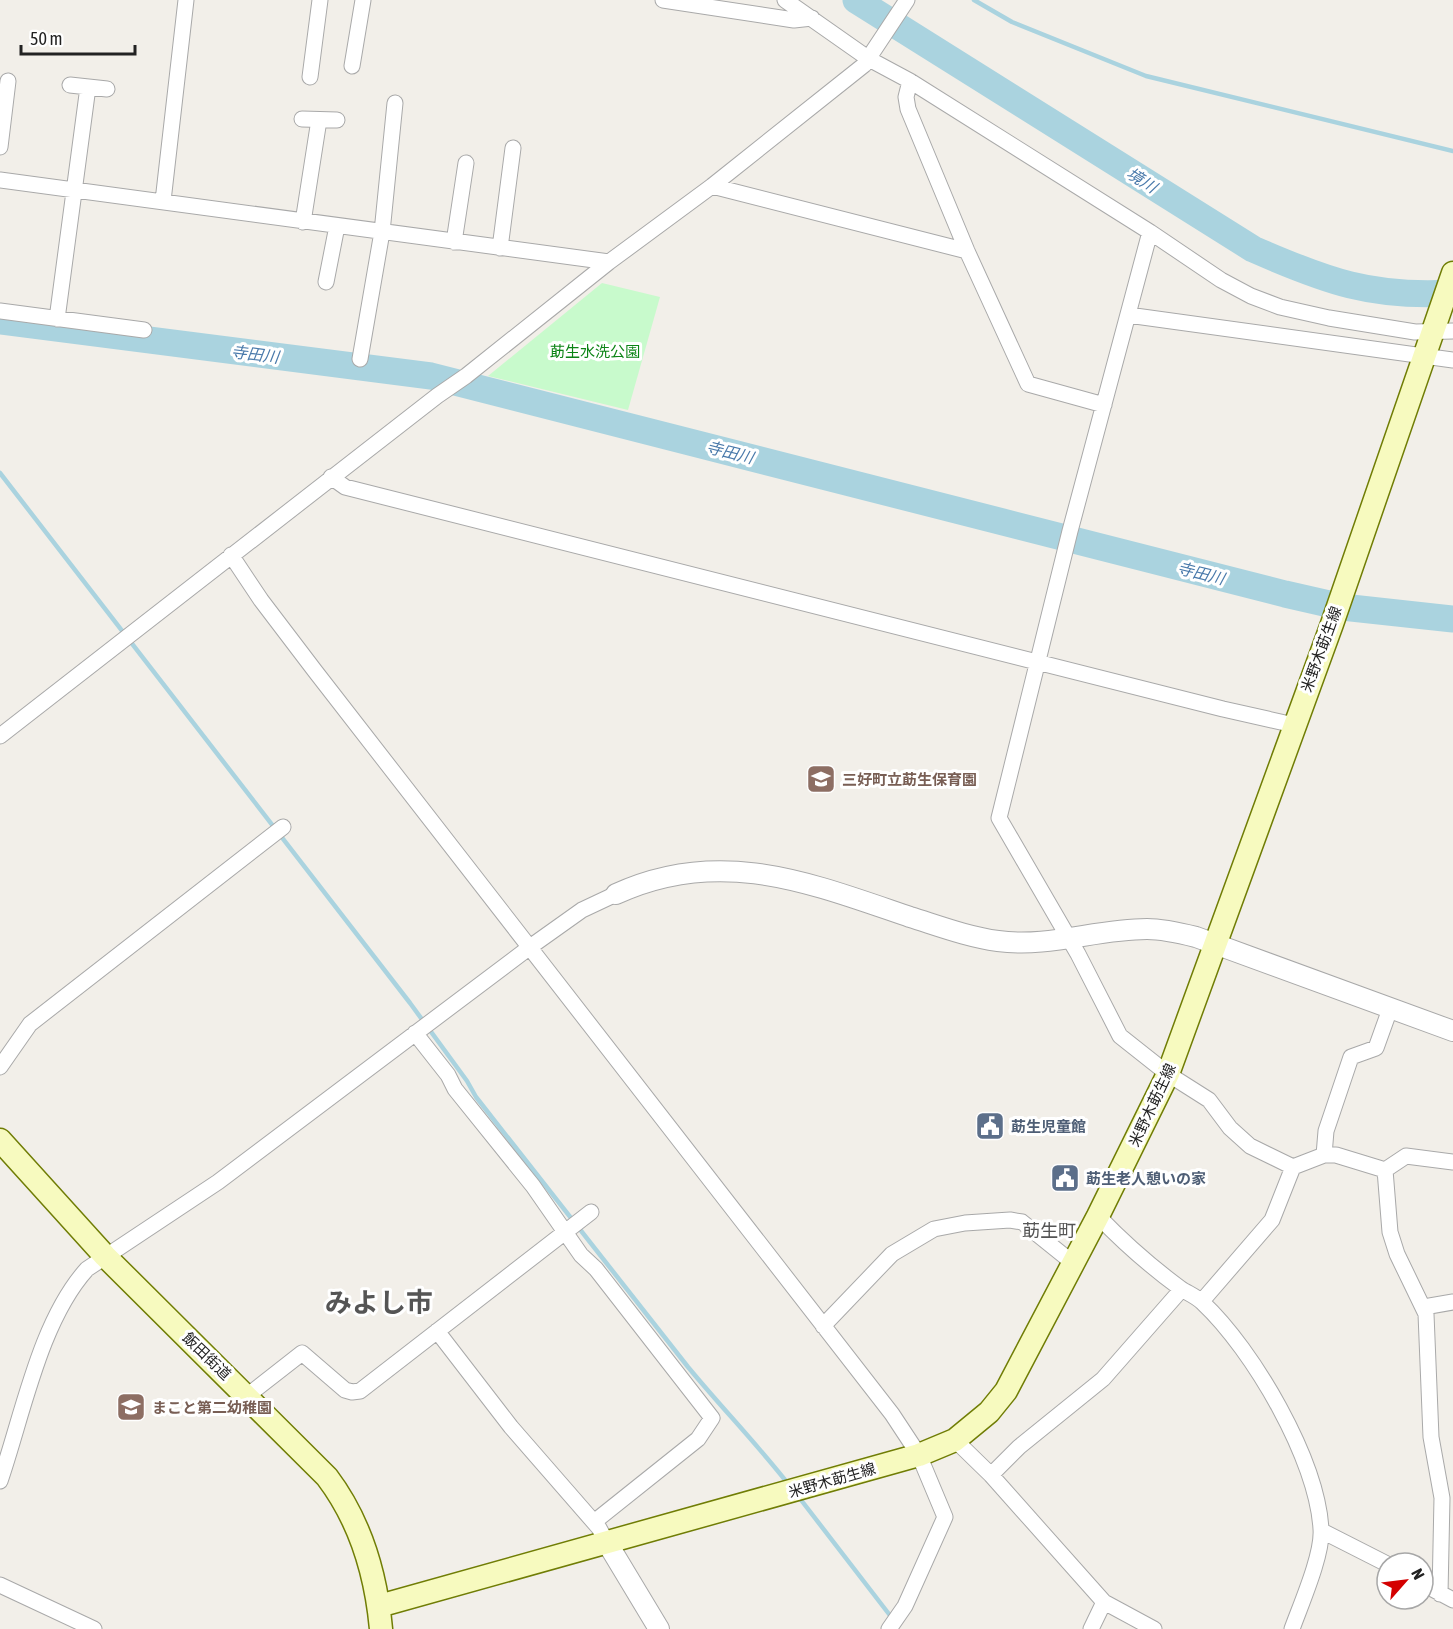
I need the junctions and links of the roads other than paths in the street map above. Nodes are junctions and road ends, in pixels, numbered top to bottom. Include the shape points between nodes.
1 (186, 0) edge
2 (320, 0) edge
3 (363, 0) edge
4 (663, 0) edge
5 (785, 0) edge
6 (907, 0) edge
7 (812, 18) junction
8 (872, 55) junction
9 (352, 66) dead end
10 (310, 77) dead end
11 (9, 81) dead end
12 (910, 81) junction
13 (70, 85) dead end
14 (88, 87) junction
15 (107, 89) dead end
16 (395, 104) dead end
17 (302, 119) dead end
18 (319, 120) junction
19 (337, 120) dead end
20 (0, 147) edge
21 (513, 148) dead end
22 (466, 163) dead end
23 (0, 180) edge
24 (712, 186) junction
25 (73, 191) junction
26 (164, 201) junction
27 (303, 222) junction
28 (337, 226) junction
29 (382, 232) junction
30 (1150, 232) junction
31 (454, 242) junction
32 (500, 248) junction
33 (967, 251) junction
34 (609, 262) junction
35 (1453, 273) edge
36 (326, 282) dead end
37 (0, 311) edge
38 (1128, 315) junction
39 (57, 319) junction
40 (144, 330) dead end
41 (1443, 331) edge
42 (1424, 357) junction
43 (360, 359) dead end
44 (1453, 360) edge
45 (1104, 405) junction
46 (331, 477) junction
47 (231, 555) junction
48 (1039, 661) junction
49 (1294, 724) junction
50 (0, 736) edge
51 (283, 827) dead end
52 (616, 894) joint
53 (1070, 940) junction
54 (1217, 944) junction
55 (530, 947) junction
56 (1390, 1009) junction
57 (1453, 1031) edge
58 (415, 1033) junction
59 (0, 1067) edge
60 (1168, 1074) junction
61 (0, 1140) edge
62 (1324, 1155) junction
63 (1453, 1162) edge
64 (1293, 1167) junction
65 (1385, 1170) junction
66 (589, 1213) dead end
67 (1098, 1216) junction
68 (566, 1231) junction
69 (105, 1256) junction
70 (1073, 1263) junction
71 (1181, 1290) junction
72 (1202, 1301) junction
73 (1453, 1302) edge
74 (1424, 1307) junction
75 (823, 1326) junction
76 (437, 1331) junction
77 (247, 1396) junction
78 (955, 1440) junction
79 (919, 1455) junction
80 (991, 1474) junction
81 (0, 1481) edge
82 (594, 1522) junction
83 (1322, 1531) junction
84 (606, 1541) junction
85 (1375, 1558) edge
86 (0, 1585) edge
87 (1447, 1597) edge
88 (1104, 1602) junction
89 (379, 1606) junction
90 (77, 1625) edge
91 (94, 1629) edge
92 (381, 1629) edge
93 (659, 1629) edge
94 (889, 1629) edge
95 (1091, 1629) edge
96 (1155, 1629) edge
97 (1292, 1629) edge

1 - 26 street
2 - 10 street
3 - 9 street
4 - 7 street via 794,20
5 - 7 street
6 - 8 street
7 - 8 street
8 - 12 street
8 - 24 street
11 - 20 street
12 - 30 street
12 - 33 street via 908,109
13 - 14 street
14 - 15 street
14 - 25 street
16 - 29 street
17 - 18 street
18 - 19 street
18 - 27 street
21 - 32 street
22 - 31 street
23 - 25 street
24 - 33 street
24 - 34 street
25 - 26 street
25 - 39 street
26 - 27 street
27 - 28 street
28 - 29 street
28 - 36 street
29 - 31 street
29 - 43 street
30 - 38 street
30 - 41 street via 1221,280 1280,307 1415,332
31 - 32 street
32 - 34 street
33 - 45 street via 1028,384
34 - 46 street via 455,385
35 - 41 main road, 米野木莇生線
37 - 39 street
38 - 42 street
38 - 45 street
39 - 40 street
41 - 42 main road, 米野木莇生線
42 - 44 street
42 - 49 main road, 米野木莇生線
45 - 48 street
46 - 47 street
46 - 48 street via 345,487
47 - 50 street
47 - 55 street via 288,636
48 - 49 street
48 - 53 street via 999,818
49 - 54 main road, 米野木莇生線
51 - 59 street via 30,1024
52 - 53 street via 685,873 750,871 804,882 979,938 1021,943
52 - 55 street via 582,910
53 - 54 street via 1146,929 1196,936
53 - 60 street via 1115,1029
54 - 56 street
54 - 60 main road, 米野木莇生線
55 - 58 street
55 - 75 street
56 - 57 street
56 - 62 street via 1376,1048 1352,1057 1326,1131
58 - 68 street
58 - 69 street via 218,1182
60 - 64 street via 1209,1100 1250,1146
60 - 67 main road, 米野木莇生線
61 - 69 main road, 飯田街道
62 - 64 street
62 - 65 street
63 - 65 street via 1406,1156
64 - 72 street via 1272,1220
65 - 74 street via 1390,1232
66 - 68 street
67 - 70 main road, 米野木莇生線
67 - 71 street
68 - 76 street
68 - 82 street via 712,1418 698,1439
69 - 77 main road, 飯田街道
69 - 81 street via 71,1287 52,1321
70 - 75 street via 1022,1222 965,1223 934,1229 892,1254
70 - 78 main road, 米野木莇生線 via 1006,1391 989,1412
71 - 72 street
71 - 80 street via 1103,1379
72 - 83 street via 1245,1353 1278,1407 1306,1463
73 - 74 street
74 - 87 street via 1431,1437 1443,1498
75 - 79 street
76 - 77 street via 356,1392 345,1390 302,1353
76 - 82 street via 511,1427
77 - 89 main road, 飯田街道 via 327,1477 345,1502 368,1555
78 - 79 main road, 米野木莇生線
78 - 80 street
79 - 84 main road, 米野木莇生線
79 - 94 street via 945,1517 905,1606
80 - 88 street
82 - 84 street
83 - 85 street
83 - 97 street
84 - 89 main road, 米野木莇生線
84 - 93 street
86 - 90 street
88 - 95 street
88 - 96 street
89 - 92 main road, 飯田街道
90 - 91 street

